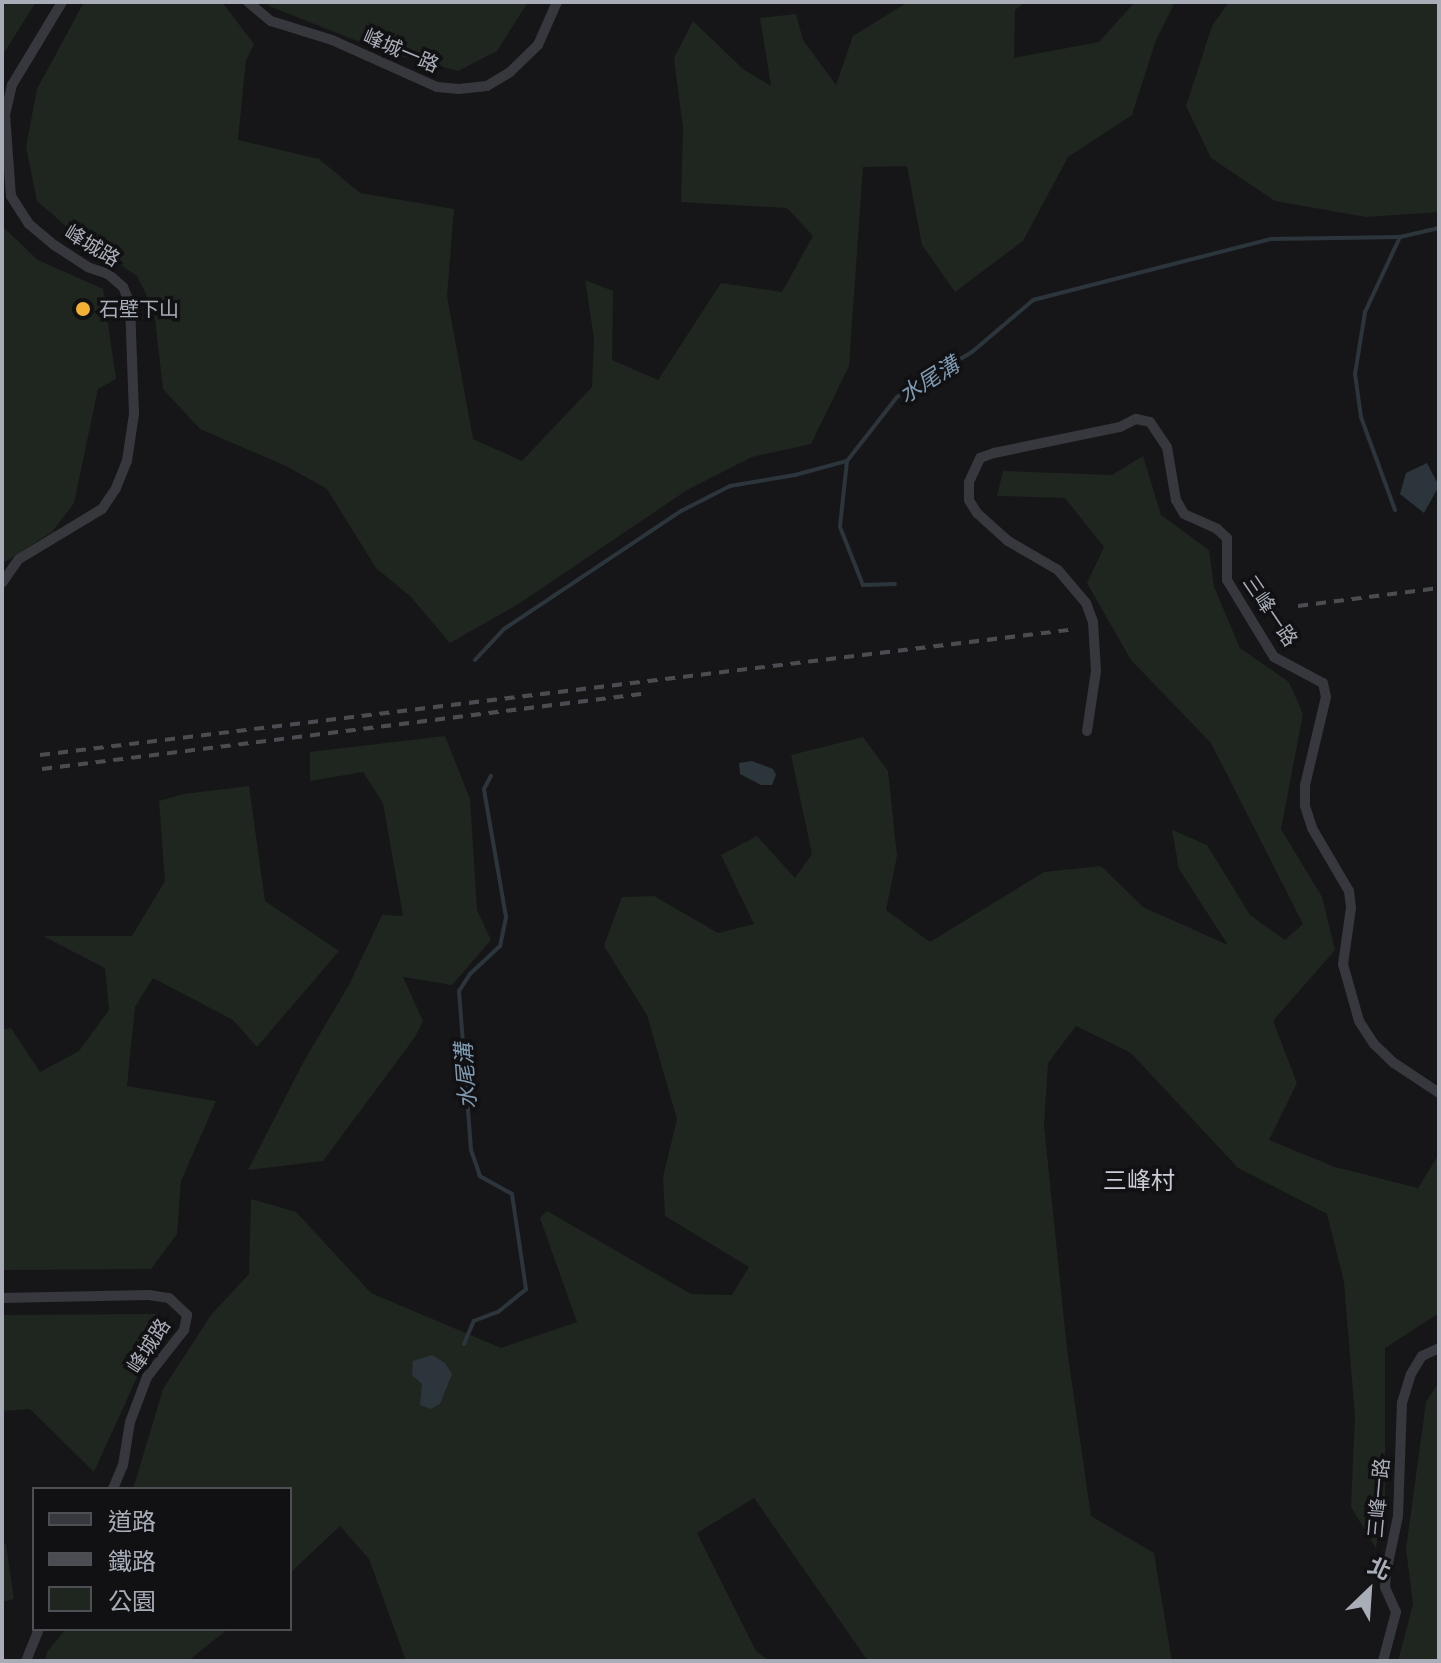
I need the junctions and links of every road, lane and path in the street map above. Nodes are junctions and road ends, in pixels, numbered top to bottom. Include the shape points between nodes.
1 (62, 2) edge
2 (248, 2) edge
3 (557, 2) edge
4 (12, 85) junction
5 (2, 99) edge
6 (2, 583) edge
7 (1087, 731) dead end
8 (1439, 1093) edge
9 (2, 1298) edge
10 (1439, 1348) edge
11 (114, 1487) edge
12 (38, 1631) edge
13 (26, 1661) edge
14 (1383, 1661) edge

1 - 4 street, 峰城路
2 - 3 street, 峰城一路 via 271,21 332,40 437,87 459,89 487,86 510,72 538,45
4 - 5 street
4 - 6 street, 峰城路 via 5,115 11,196 29,224 54,245 123,287 130,304 134,414 127,461 102,509 19,559
7 - 8 street, 三峰一路 via 1096,671 1093,622 1086,603 1058,570 1008,541 977,513 969,500 969,482 980,458 1136,419 1150,422 1167,447 1176,500 1184,514 1227,538 1227,580 1274,657 1323,683 1326,697 1305,806 1349,891 1343,964 1359,1021 1394,1063
9 - 11 street, 峰城路 via 149,1295 169,1298 187,1315 184,1330 147,1377
10 - 14 street, 三峰一路 via 1422,1356 1402,1403 1398,1516 1385,1587 1396,1612
12 - 13 street

